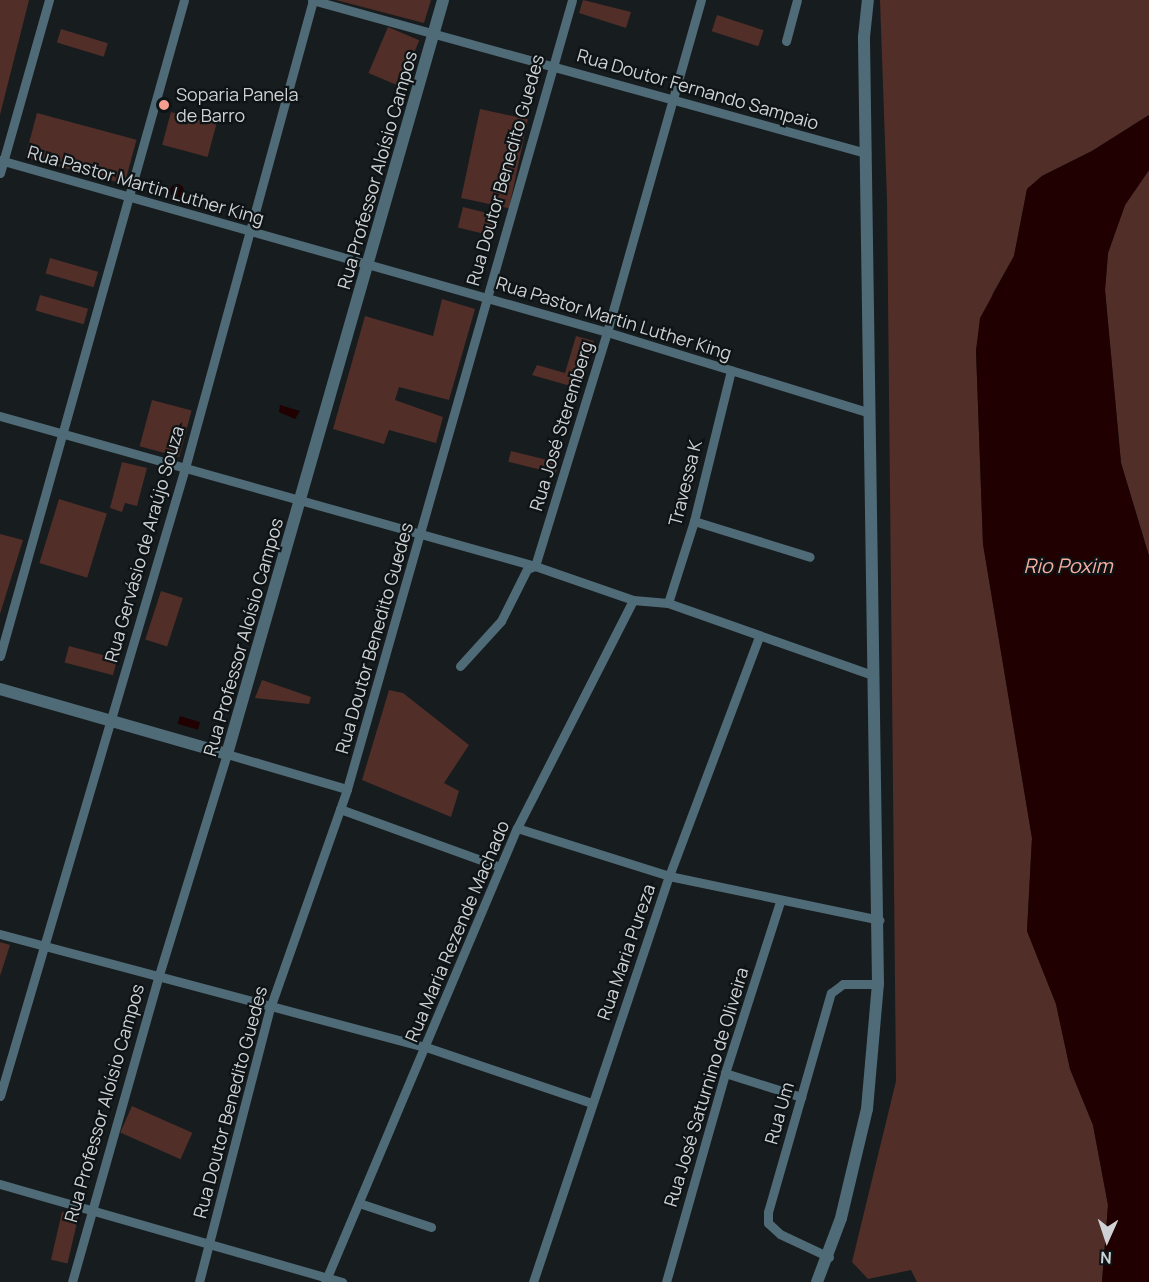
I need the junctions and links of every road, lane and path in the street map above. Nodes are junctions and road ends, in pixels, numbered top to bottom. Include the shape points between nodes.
1 (48, 0) edge
2 (184, 0) edge
3 (312, 0) edge
4 (443, 0) edge
5 (572, 0) edge
6 (701, 0) edge
7 (797, 0) edge
8 (868, 0) edge
9 (434, 32) junction
10 (786, 41) dead end
11 (554, 65) junction
12 (671, 99) junction
13 (866, 153) junction
14 (2, 161) edge
15 (0, 173) edge
16 (129, 197) junction
17 (247, 232) junction
18 (368, 265) junction
19 (486, 297) junction
20 (607, 332) junction
21 (731, 370) junction
22 (870, 413) junction
23 (0, 416) edge
24 (62, 434) junction
25 (185, 468) junction
26 (301, 502) junction
27 (694, 521) junction
28 (422, 534) junction
29 (810, 557) dead end
30 (535, 566) junction
31 (633, 600) junction
32 (668, 603) junction
33 (759, 637) junction
34 (0, 656) edge
35 (460, 666) dead end
36 (872, 675) junction
37 (0, 689) edge
38 (109, 718) junction
39 (227, 754) junction
40 (347, 789) junction
41 (340, 809) junction
42 (517, 828) junction
43 (500, 867) junction
44 (669, 876) junction
45 (780, 902) junction
46 (879, 920) junction
47 (0, 934) edge
48 (41, 946) junction
49 (158, 978) junction
50 (878, 984) junction
51 (270, 1008) junction
52 (426, 1047) junction
53 (726, 1073) junction
54 (0, 1096) edge
55 (801, 1097) junction
56 (591, 1103) junction
57 (0, 1184) edge
58 (359, 1203) junction
59 (92, 1210) junction
60 (430, 1227) dead end
61 (210, 1244) junction
62 (829, 1257) junction
63 (326, 1280) edge
64 (72, 1282) edge
65 (199, 1282) edge
66 (342, 1282) edge
67 (533, 1282) edge
68 (666, 1282) edge
69 (817, 1282) edge

1 - 14 street
2 - 16 street
3 - 9 street, Rua Doutor Fernando Sampaio
3 - 17 street, Rua Gervásio de Araújo Souza
4 - 9 street, Rua Professor Aloísio Campos
5 - 11 street, Rua Doutor Benedito Guedes
6 - 12 street, Rua José Steremberg
7 - 10 street
8 - 13 street
9 - 11 street, Rua Doutor Fernando Sampaio
9 - 18 street, Rua Professor Aloísio Campos
11 - 12 street, Rua Doutor Fernando Sampaio
11 - 19 street, Rua Doutor Benedito Guedes
12 - 13 street, Rua Doutor Fernando Sampaio
12 - 20 street, Rua José Steremberg
13 - 22 street
14 - 15 street
14 - 16 street, Rua Pastor Martin Luther King
16 - 17 street, Rua Pastor Martin Luther King
16 - 24 street
17 - 18 street, Rua Pastor Martin Luther King
17 - 25 street, Rua Gervásio de Araújo Souza
18 - 19 street, Rua Pastor Martin Luther King
18 - 26 street, Rua Professor Aloísio Campos
19 - 20 street, Rua Pastor Martin Luther King
19 - 28 street, Rua Doutor Benedito Guedes
20 - 21 street, Rua Pastor Martin Luther King
20 - 30 street, Rua José Steremberg
21 - 22 street, Rua Pastor Martin Luther King
21 - 27 street, Travessa K
22 - 36 street
23 - 24 street
24 - 25 street
24 - 34 street
25 - 26 street
25 - 38 street, Rua Gervásio de Araújo Souza
26 - 28 street
26 - 39 street, Rua Professor Aloísio Campos
27 - 29 street
27 - 32 street, Travessa K
28 - 30 street
28 - 40 street, Rua Doutor Benedito Guedes
30 - 31 street
30 - 35 street, Rua José Steremberg via 527,569 501,621
31 - 32 street
31 - 42 street, Rua Maria Rezende Machado
32 - 33 street
33 - 36 street
33 - 44 street, Rua Maria Pureza
36 - 46 street
37 - 38 street
38 - 39 street
38 - 48 street, Rua Gervásio de Araújo Souza
39 - 40 street
39 - 49 street, Rua Professor Aloísio Campos
40 - 41 street, Rua Doutor Benedito Guedes
41 - 43 street
41 - 51 street, Rua Doutor Benedito Guedes
42 - 43 street, Rua Maria Rezende Machado
42 - 44 street
43 - 52 street, Rua Maria Rezende Machado
44 - 45 street
44 - 56 street, Rua Maria Pureza
45 - 46 street
45 - 53 street, Rua José Saturnino de Oliveira
46 - 50 street
47 - 48 street
48 - 49 street
48 - 54 street, Rua Gervásio de Araújo Souza
49 - 51 street
49 - 59 street, Rua Professor Aloísio Campos
50 - 55 street, Rua Um via 843,984 831,993
50 - 62 street via 867,1109
51 - 52 street
51 - 61 street, Rua Doutor Benedito Guedes
52 - 56 street
52 - 58 street, Rua Maria Rezende Machado
53 - 55 street
53 - 68 street, Rua José Saturnino de Oliveira
55 - 62 street, Rua Um via 768,1223 780,1234
56 - 67 street, Rua Maria Pureza
57 - 59 street
58 - 60 street
58 - 63 street, Rua Maria Rezende Machado
59 - 61 street
59 - 64 street, Rua Professor Aloísio Campos
61 - 63 street
61 - 65 street, Rua Doutor Benedito Guedes
62 - 69 street
63 - 66 street

